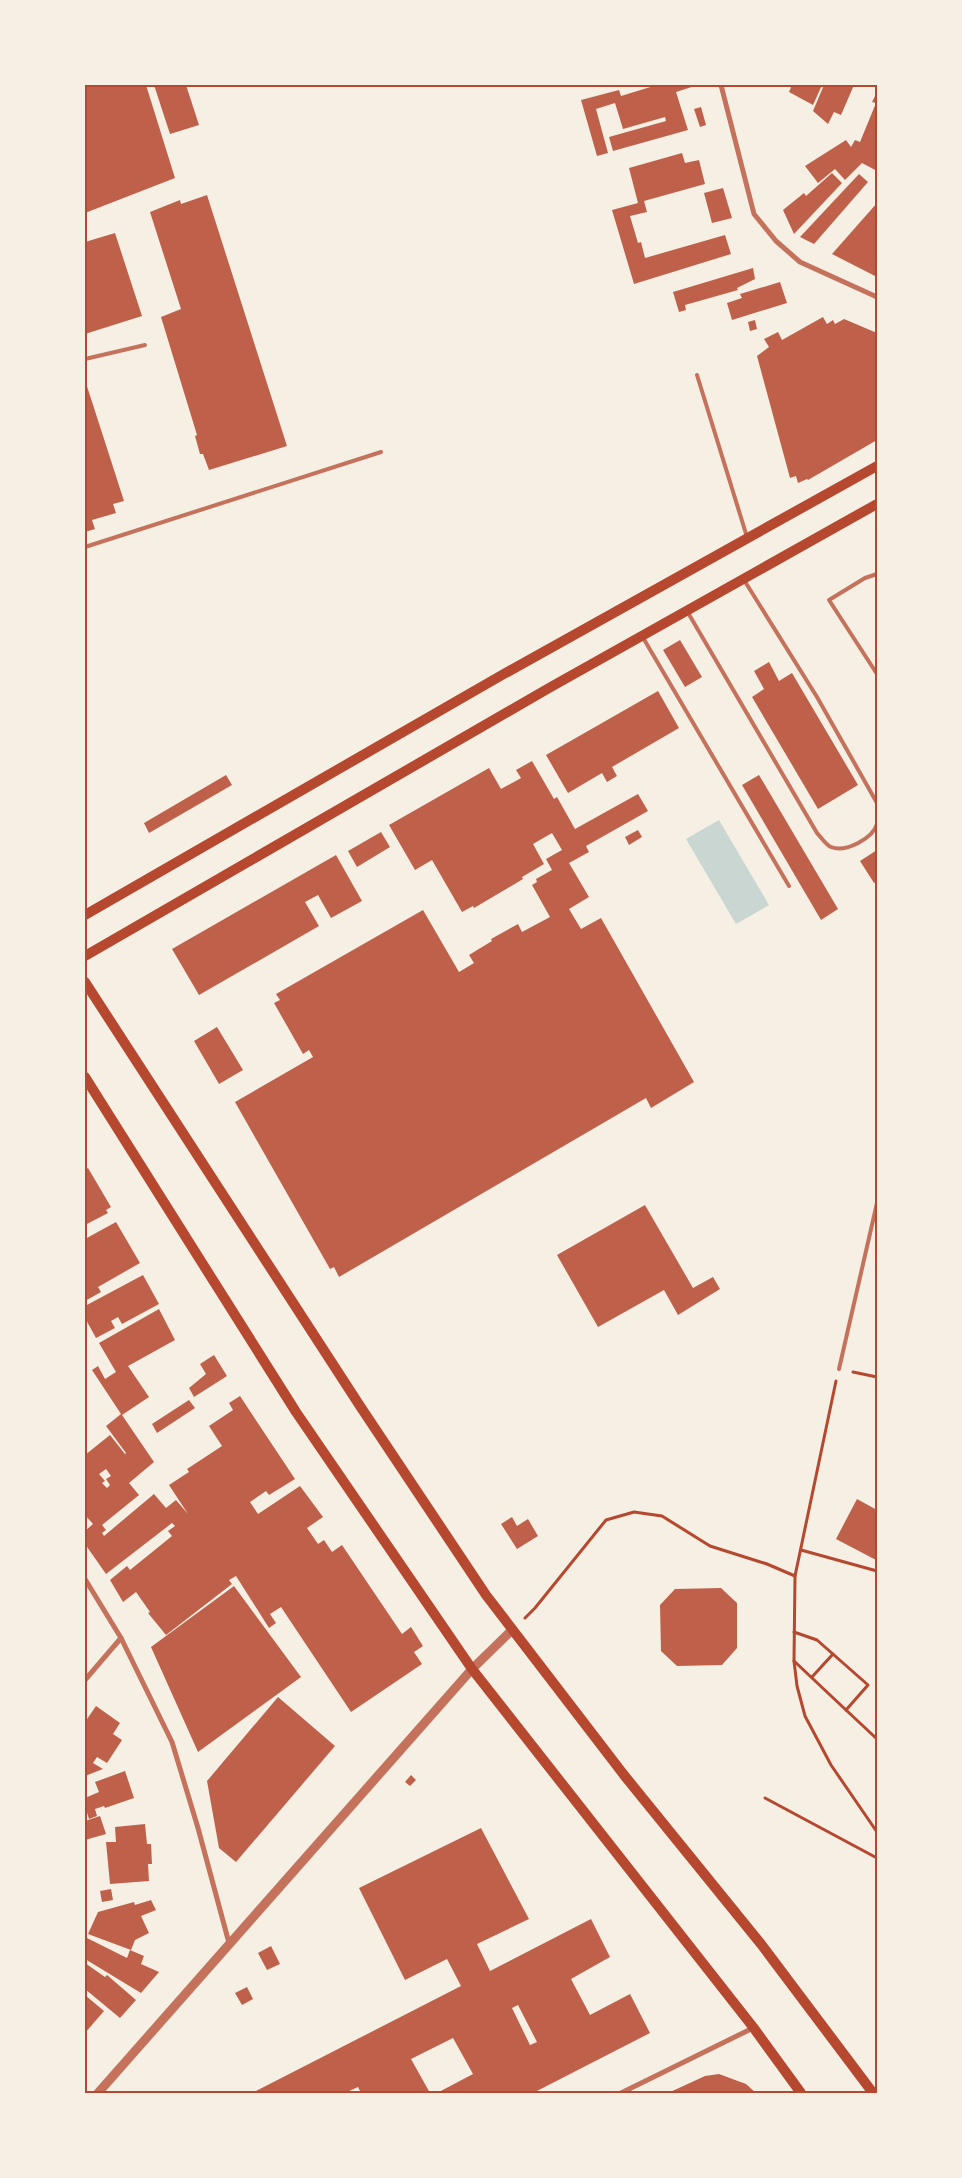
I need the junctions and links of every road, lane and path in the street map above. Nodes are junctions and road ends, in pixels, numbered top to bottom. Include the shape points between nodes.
1 (722, 85) edge
2 (877, 297) edge
3 (145, 345) dead end
4 (85, 359) edge
5 (698, 375) dead end
6 (381, 452) dead end
7 (877, 466) edge
8 (877, 504) edge
9 (747, 537) junction
10 (85, 547) edge
11 (877, 574) edge
12 (744, 579) junction
13 (686, 611) junction
14 (642, 636) junction
15 (877, 674) edge
16 (877, 803) edge
17 (877, 824) edge
18 (789, 886) dead end
19 (85, 915) edge
20 (85, 956) edge
21 (85, 982) edge
22 (85, 1077) edge
23 (877, 1203) edge
24 (839, 1369) junction
25 (877, 1377) edge
26 (801, 1550) junction
27 (877, 1571) edge
28 (795, 1576) junction
29 (85, 1579) edge
30 (512, 1630) junction
31 (794, 1632) junction
32 (121, 1638) junction
33 (833, 1654) junction
34 (794, 1661) junction
35 (472, 1669) junction
36 (812, 1677) junction
37 (85, 1680) edge
38 (846, 1710) junction
39 (877, 1739) edge
40 (765, 1798) dead end
41 (877, 1832) edge
42 (877, 1858) edge
43 (230, 1942) junction
44 (753, 2028) junction
45 (98, 2093) edge
46 (621, 2093) edge
47 (801, 2093) edge
48 (873, 2093) edge

1 - 2 street via 754,214 776,241 800,262
3 - 4 lane
5 - 9 lane
6 - 10 lane
7 - 9 main road
8 - 12 main road
9 - 19 main road
11 - 15 lane via 829,600
12 - 13 main road
12 - 16 lane via 817,697
13 - 14 main road
13 - 17 lane via 817,833 831,847 844,848 860,842
14 - 18 lane
14 - 20 main road
21 - 30 main road via 360,1406
22 - 35 main road via 296,1412
23 - 24 lane
24 - 25 path
24 - 26 path
26 - 27 path
26 - 28 path
28 - 30 path via 710,1546 662,1516 634,1512 606,1520 535,1608
28 - 31 path
29 - 32 street
30 - 35 street
30 - 48 main road via 761,1944
31 - 33 path via 817,1640
31 - 34 path
32 - 37 street
32 - 43 street via 172,1742
33 - 36 path
33 - 38 path via 868,1685
34 - 36 path
34 - 41 path via 805,1716 832,1765
35 - 43 street
35 - 44 main road
36 - 38 path
38 - 39 path
40 - 42 path
43 - 45 street
44 - 46 street
44 - 47 main road

